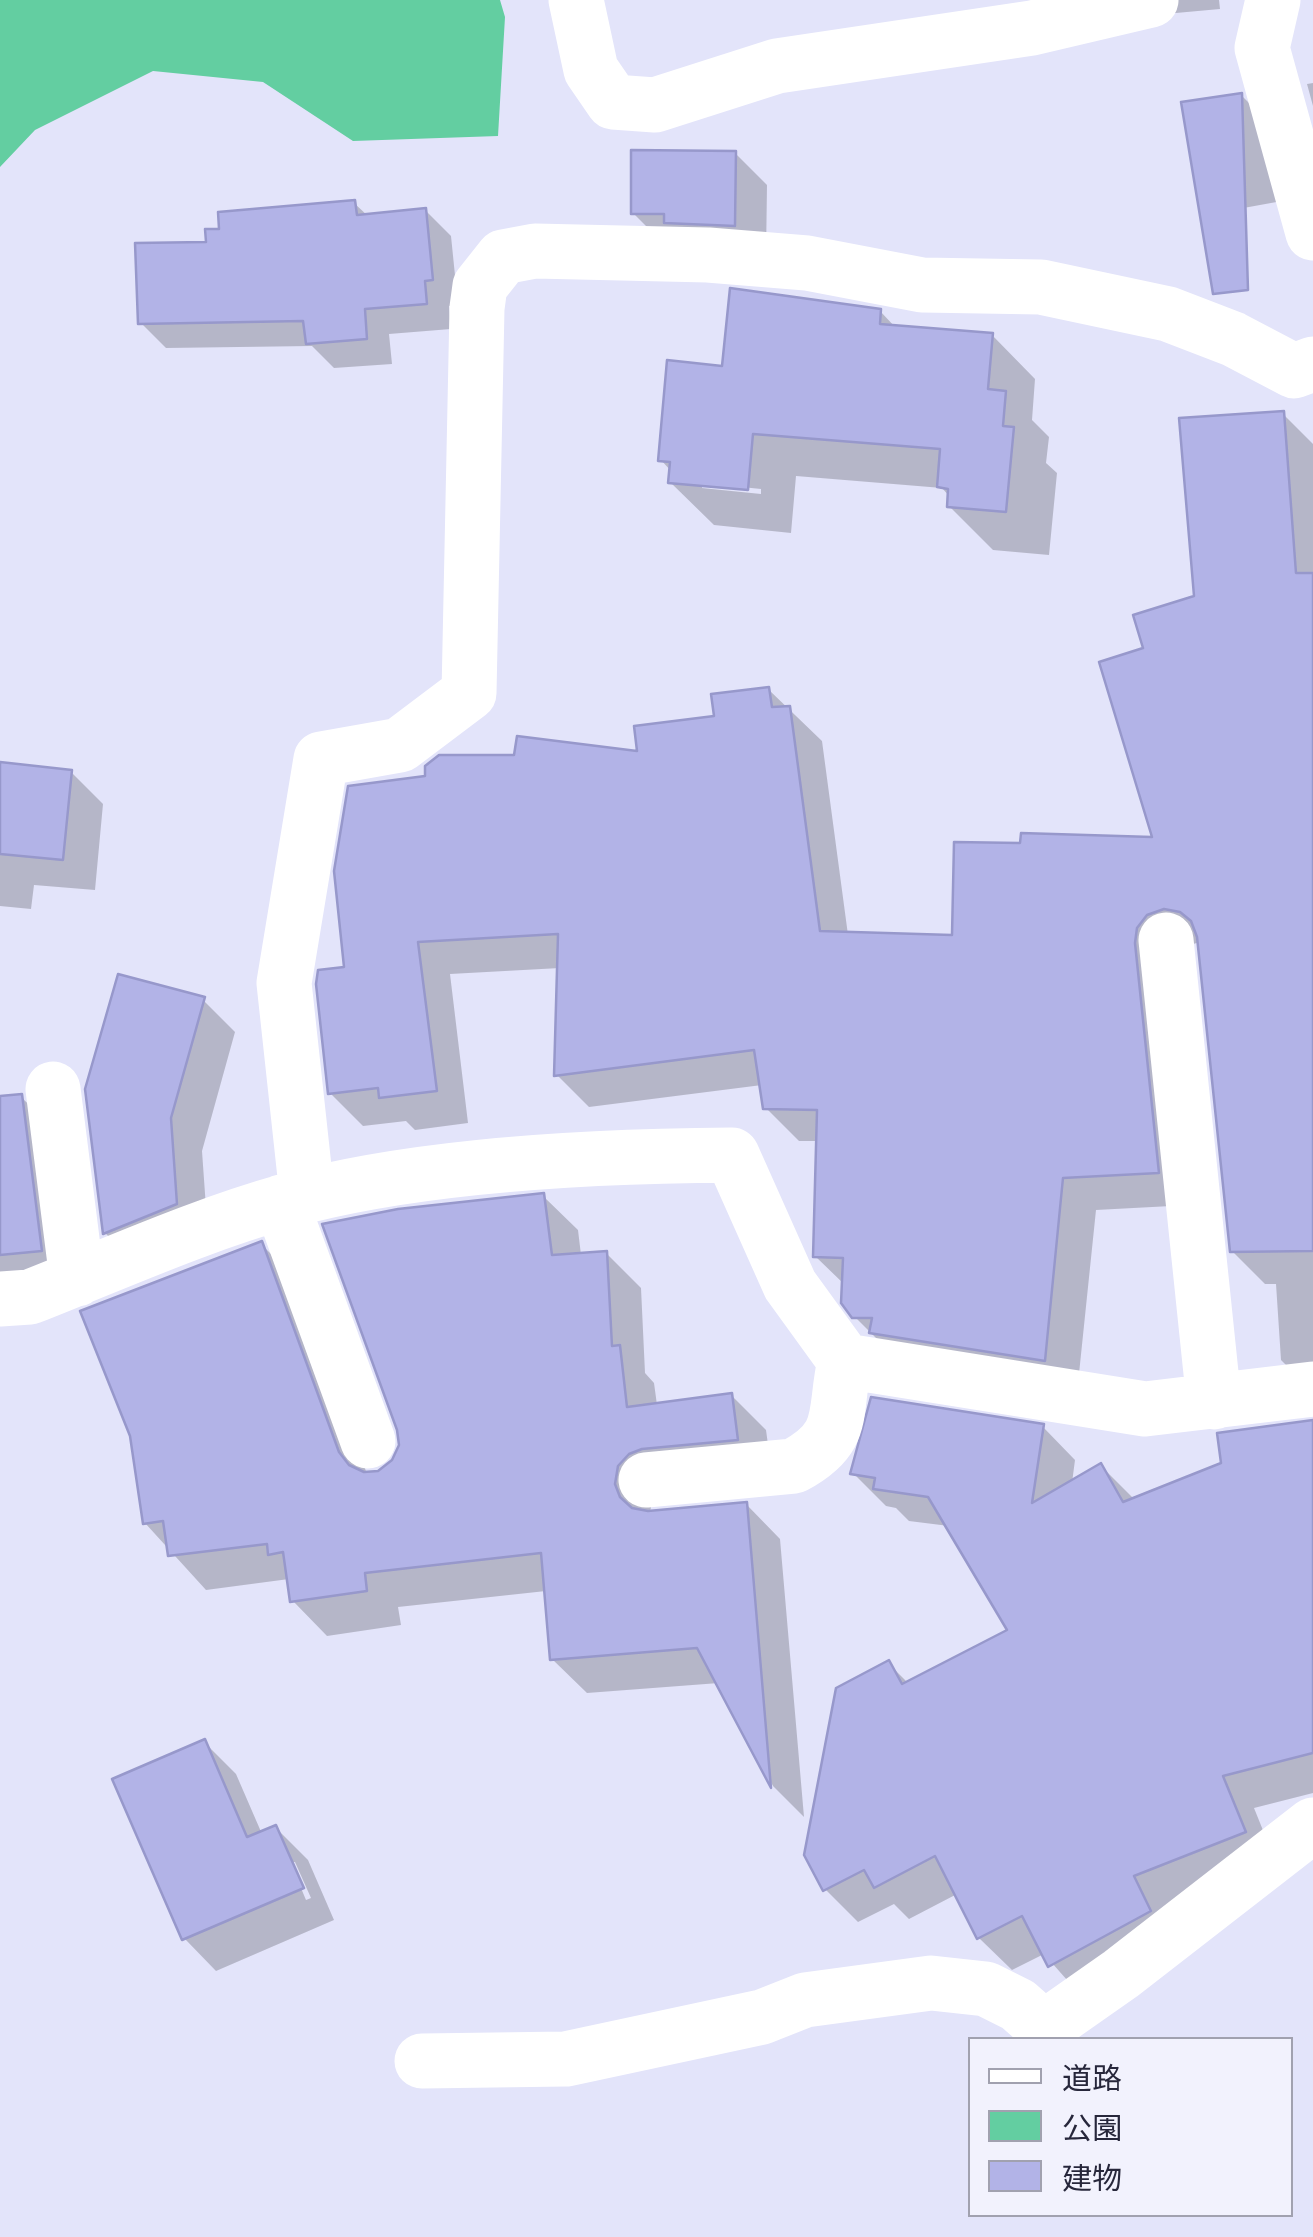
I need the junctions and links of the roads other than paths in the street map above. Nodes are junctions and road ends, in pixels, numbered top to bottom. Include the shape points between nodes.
1 (576, 0) edge
2 (1151, 0) edge
3 (1272, 0) edge
4 (1313, 233) edge
5 (1313, 364) edge
6 (1166, 940) dead end
7 (53, 1088) dead end
8 (294, 1199) junction
9 (77, 1279) junction
10 (0, 1299) edge
11 (845, 1362) junction
12 (1313, 1389) edge
13 (1214, 1402) junction
14 (368, 1440) dead end
15 (646, 1480) dead end
16 (1313, 1825) edge
17 (422, 2061) dead end

1 - 2 street via 591,70 613,102 645,106 778,66 1032,28
3 - 4 street via 1262,48
5 - 8 street via 1294,371 1168,314 1041,287 922,285 807,263 708,255 518,252 491,267 477,308 469,694 400,745 321,759 284,984
6 - 13 street
7 - 9 street
8 - 9 street
8 - 11 street via 396,1178 604,1158 732,1155 790,1286
8 - 14 street
9 - 10 street via 30,1298
11 - 13 street via 1145,1409
11 - 15 street via 836,1426 813,1456 794,1466
12 - 13 street
16 - 17 street via 1044,2028 986,1990 931,1983 805,2000 762,2017 566,2059

